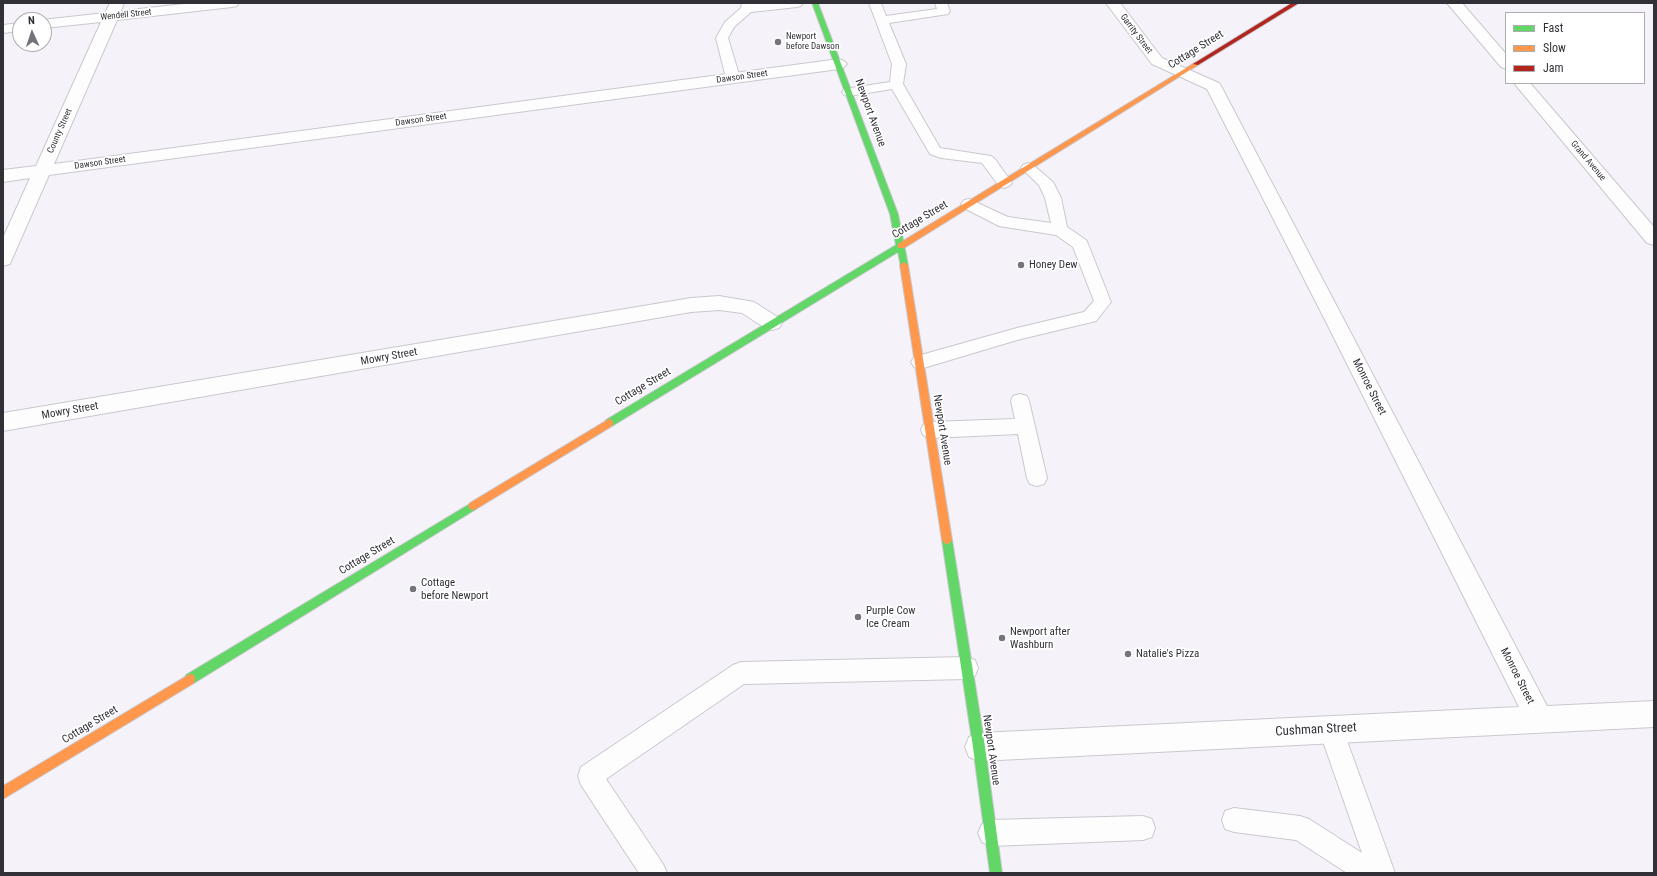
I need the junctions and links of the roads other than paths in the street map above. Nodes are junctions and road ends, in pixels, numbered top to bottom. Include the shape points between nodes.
1 (232, 3) edge
2 (797, 3) edge
3 (815, 3) edge
4 (876, 3) edge
5 (941, 3) edge
6 (1113, 3) edge
7 (1296, 3) edge
8 (1454, 3) edge
9 (748, 6) edge
10 (114, 10) edge
11 (883, 20) junction
12 (52, 22) edge
13 (1505, 63) edge
14 (839, 64) junction
15 (1183, 72) junction
16 (733, 78) junction
17 (896, 84) junction
18 (1523, 84) edge
19 (849, 92) junction
20 (1028, 168) junction
21 (42, 170) junction
22 (3, 176) edge
23 (1004, 183) junction
24 (969, 204) junction
25 (1060, 230) junction
26 (1654, 239) edge
27 (901, 246) junction
28 (3, 259) edge
29 (772, 323) junction
30 (920, 362) junction
31 (1020, 402) dead end
32 (3, 422) edge
33 (1026, 426) junction
34 (930, 430) junction
35 (1037, 478) dead end
36 (967, 668) junction
37 (1654, 714) edge
38 (1539, 719) junction
39 (1331, 730) junction
40 (979, 747) junction
41 (3, 792) edge
42 (1234, 820) dead end
43 (1143, 828) dead end
44 (991, 833) junction
45 (654, 873) edge
46 (996, 873) edge
47 (1370, 873) edge
48 (1382, 873) edge

1 - 10 street, Wendell Street
2 - 9 lane
3 - 14 main road, Newport Avenue
4 - 11 lane
5 - 11 lane via 944,11 941,12
6 - 15 street, Garrity Street via 1157,61
7 - 15 main road, Cottage Street
8 - 13 street
9 - 16 lane via 729,25 722,38
10 - 12 street, Wendell Street
10 - 21 street, County Street
11 - 17 lane via 899,64
14 - 16 street, Dawson Street
14 - 19 main road, Newport Avenue
15 - 20 main road, Cottage Street
15 - 38 street, Monroe Street via 1213,86
16 - 21 street, Dawson Street
17 - 19 lane
17 - 23 lane via 935,150 986,159
18 - 26 street, Grand Avenue
19 - 27 main road, Newport Avenue via 894,214
20 - 23 main road, Cottage Street
20 - 25 lane via 1045,182 1053,198
21 - 22 street, Dawson Street
21 - 28 street, County Street
23 - 24 main road, Cottage Street
24 - 25 lane via 1005,222
24 - 27 main road, Cottage Street
25 - 30 lane via 1080,244 1103,302 1090,317 1017,334
27 - 29 main road, Cottage Street
27 - 30 main road, Newport Avenue
29 - 32 street, Mowry Street via 747,307 719,303 691,305
29 - 41 main road, Cottage Street
30 - 34 main road, Newport Avenue
31 - 33 lane
33 - 34 lane
33 - 35 lane
34 - 36 main road, Newport Avenue
36 - 40 main road, Newport Avenue
36 - 45 lane via 741,672 590,776
37 - 38 street, Cushman Street
38 - 39 street, Cushman Street
39 - 40 street, Cushman Street
39 - 48 lane
40 - 44 main road, Newport Avenue
42 - 47 lane via 1300,828
43 - 44 lane
44 - 46 main road, Newport Avenue

